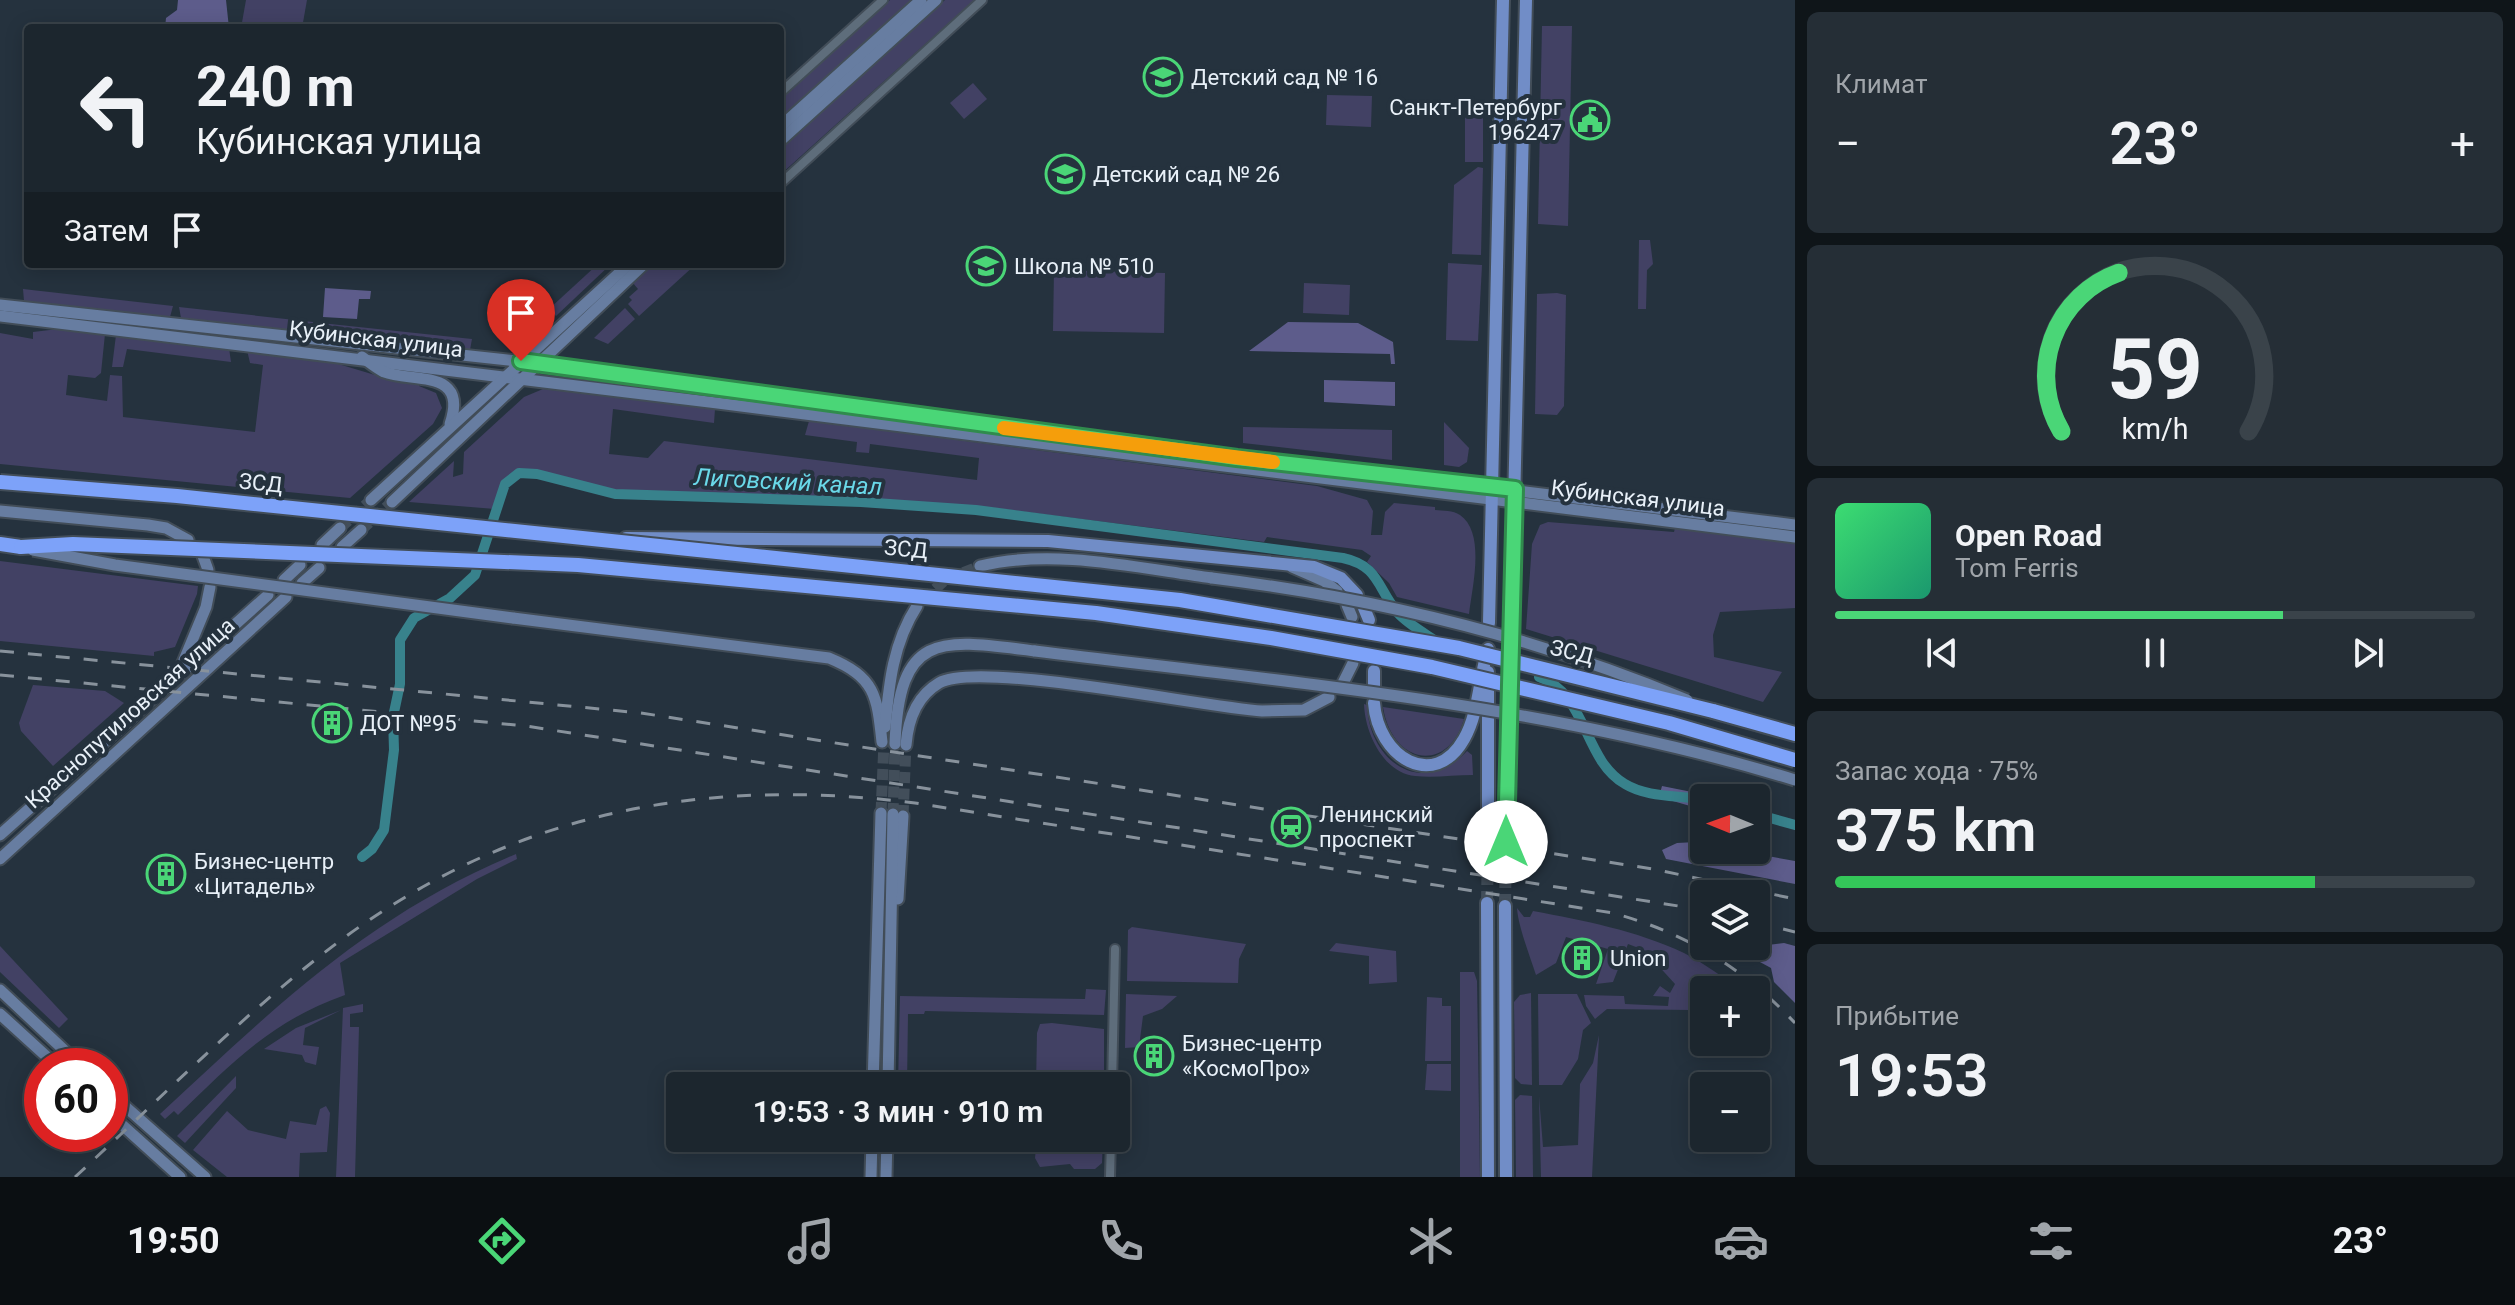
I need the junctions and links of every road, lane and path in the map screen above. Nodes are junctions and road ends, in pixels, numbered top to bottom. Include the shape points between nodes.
1 (883, 0) edge
2 (921, 0) edge
3 (936, 0) edge
4 (982, 0) edge
5 (1503, 0) edge
6 (1526, 0) edge
7 (784, 89) edge
8 (784, 123) edge
9 (784, 137) edge
10 (784, 180) edge
11 (625, 268) edge
12 (640, 268) edge
13 (0, 305) edge
14 (0, 316) edge
15 (362, 356) junction
16 (521, 361) junction
17 (538, 363) junction
18 (506, 374) junction
19 (523, 376) junction
20 (449, 427) junction
21 (0, 482) edge
22 (1492, 486) junction
23 (1515, 489) junction
24 (371, 500) tunnel mouth
25 (1491, 501) junction
26 (392, 502) tunnel mouth
27 (1514, 503) junction
28 (0, 511) edge
29 (1795, 525) edge
30 (340, 528) tunnel mouth
31 (361, 530) tunnel mouth
32 (1795, 537) edge
33 (188, 540) dead end
34 (586, 540) junction
35 (0, 544) edge
36 (322, 545) dead end
37 (21, 547) junction
38 (342, 547) dead end
39 (203, 556) dead end
40 (1286, 564) junction
41 (300, 565) dead end
42 (980, 566) tunnel mouth
43 (319, 568) dead end
44 (208, 570) dead end
45 (284, 580) dead end
46 (302, 583) dead end
47 (210, 587) dead end
48 (1337, 591) dead end
49 (268, 595) dead end
50 (1357, 595) dead end
51 (286, 597) dead end
52 (1347, 605) dead end
53 (917, 606) tunnel mouth
54 (1352, 617) dead end
55 (1489, 623) dead end
56 (1353, 663) dead end
57 (181, 670) junction
58 (1374, 671) dead end
59 (1342, 685) dead end
60 (1374, 689) dead end
61 (1329, 697) dead end
62 (1374, 703) dead end
63 (1713, 711) junction
64 (1795, 734) edge
65 (892, 743) junction
66 (1795, 760) edge
67 (1795, 780) edge
68 (0, 835) edge
69 (1488, 839) tunnel mouth
70 (1506, 842) tunnel mouth
71 (0, 859) edge
72 (1487, 903) tunnel mouth
73 (1505, 906) tunnel mouth
74 (1115, 949) dead end
75 (0, 990) edge
76 (0, 1014) edge
77 (37, 1048) edge
78 (62, 1048) edge
79 (874, 1072) edge
80 (888, 1072) edge
81 (1112, 1072) edge
82 (128, 1109) edge
83 (128, 1130) edge
84 (872, 1152) edge
85 (887, 1152) edge
86 (1111, 1152) edge
87 (871, 1174) edge
88 (886, 1174) edge
89 (180, 1177) edge
90 (205, 1177) edge
91 (1110, 1177) edge
92 (1488, 1177) edge
93 (1506, 1177) edge

1 - 7 street
2 - 8 main road
3 - 9 main road
4 - 10 street
5 - 22 main road
6 - 23 main road
11 - 16 main road
12 - 17 main road
13 - 16 main road, Кубинская улица
14 - 15 main road, Кубинская улица
15 - 18 main road, Кубинская улица
15 - 20 main road via 386,373 429,377 445,386 453,407
16 - 17 main road, Кубинская улица
16 - 18 main road
17 - 19 main road
17 - 22 main road, Кубинская улица via 992,427
18 - 19 main road, Кубинская улица
18 - 20 main road
19 - 25 main road, Кубинская улица
19 - 26 main road
20 - 24 main road
21 - 34 highway, ЗСД, bridge
22 - 23 main road, Кубинская улица
22 - 25 main road
23 - 27 main road
23 - 29 main road, Кубинская улица
25 - 27 main road, Кубинская улица
25 - 55 main road
27 - 32 main road, Кубинская улица
27 - 70 main road
28 - 33 main road via 166,528
30 - 36 main road
31 - 38 main road
34 - 40 main road, bridge via 988,539 1102,544
34 - 63 highway, ЗСД, bridge via 1180,600 1459,648
35 - 37 highway, ЗСД
37 - 65 main road, bridge via 115,565 829,658 858,672 871,686
37 - 66 highway, ЗСД, bridge via 73,544 578,565 1096,613 1432,667 1669,723
39 - 44 main road
40 - 48 main road
40 - 50 main road via 1330,573
41 - 45 main road
42 - 63 main road, bridge via 1033,559 1079,561 1337,596 1543,645
43 - 46 main road
47 - 57 main road
49 - 57 main road, Краснопутиловская улица
51 - 71 main road, Краснопутиловская улица
52 - 54 main road
53 - 65 main road via 892,665
56 - 59 main road
57 - 68 main road, Краснопутиловская улица
58 - 60 main road
61 - 65 main road via 1304,710 1262,711 967,675 941,682 926,693
62 - 69 main road via 1378,730 1394,753 1412,762 1444,760 1471,724 1488,649
63 - 64 highway, ЗСД
65 - 67 main road, bridge via 905,678 922,655 954,643 1426,701 1733,760
72 - 92 main road
73 - 93 main road
74 - 81 street
75 - 78 main road
76 - 77 main road
79 - 80 main road via 892,814
82 - 90 main road
83 - 89 main road
84 - 87 main road
85 - 88 main road
86 - 91 street

